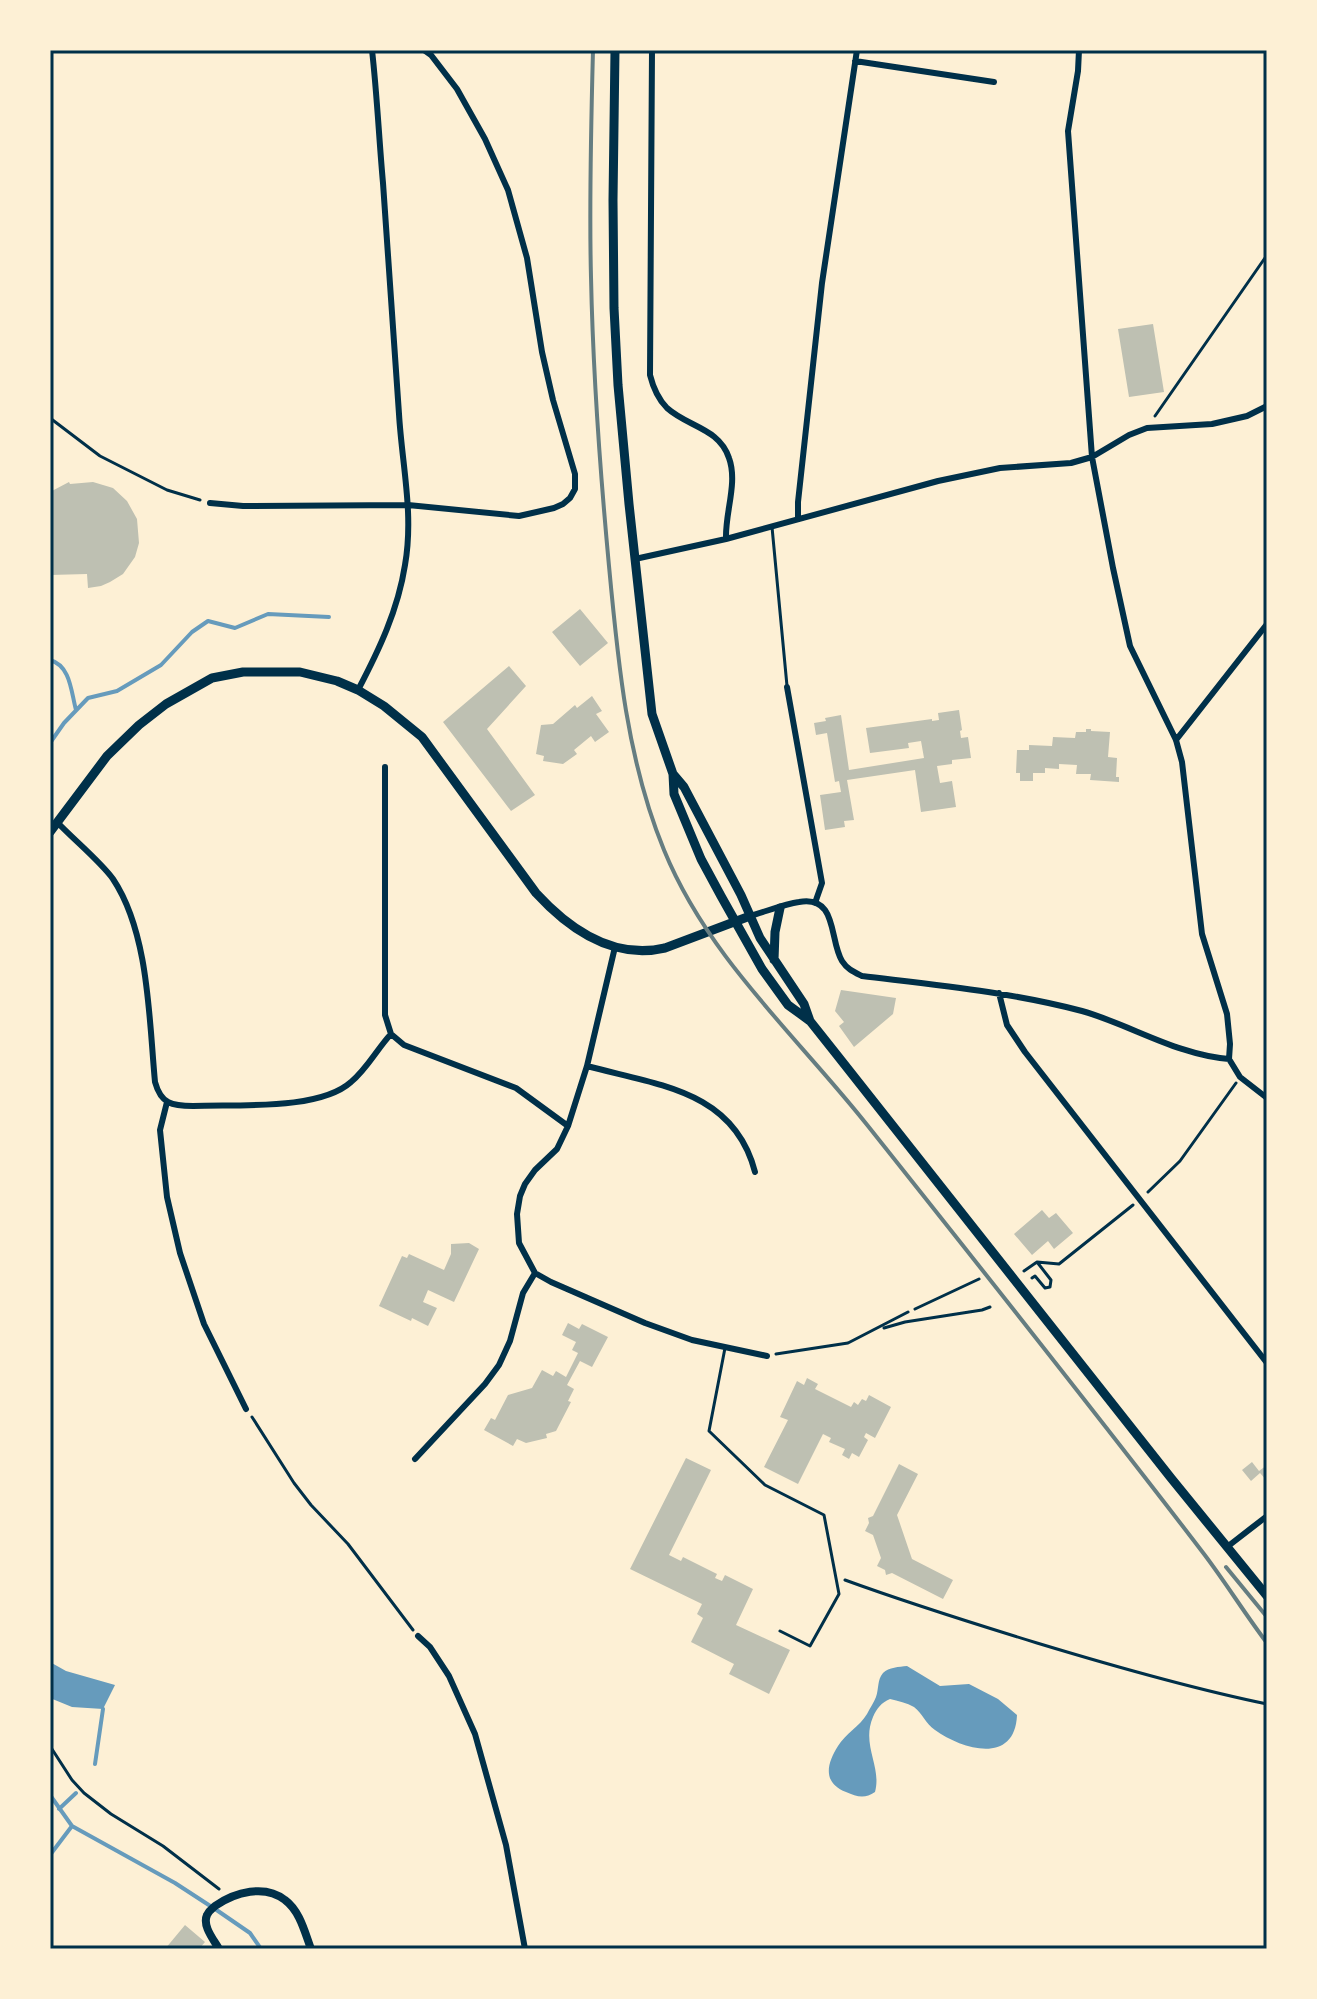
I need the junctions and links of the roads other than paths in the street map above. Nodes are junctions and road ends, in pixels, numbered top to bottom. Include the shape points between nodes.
1 (382, 50) edge
2 (424, 50) edge
3 (615, 50) edge
4 (652, 50) edge
5 (857, 50) edge
6 (1079, 50) edge
7 (372, 51) edge
8 (855, 61) junction
9 (994, 82) dead end
10 (1267, 406) edge
11 (1092, 457) junction
12 (210, 503) road end
13 (408, 505) junction
14 (798, 519) junction
15 (772, 527) junction
16 (726, 539) junction
17 (635, 559) junction
18 (1267, 624) edge
19 (787, 687) joint
20 (358, 690) junction
21 (1176, 740) junction
22 (385, 767) dead end
23 (673, 774) junction
24 (57, 822) junction
25 (50, 832) edge
26 (815, 903) junction
27 (780, 908) junction
28 (750, 916) junction
29 (735, 922) junction
30 (615, 947) junction
31 (774, 960) junction
32 (999, 993) junction
33 (810, 1021) junction
34 (391, 1034) junction
35 (1229, 1059) junction
36 (587, 1066) junction
37 (1267, 1098) edge
38 (167, 1102) junction
39 (568, 1126) junction
40 (755, 1172) dead end
41 (535, 1273) junction
42 (979, 1279) dead end
43 (915, 1309) road end
44 (725, 1348) junction
45 (767, 1356) road end
46 (1267, 1363) edge
47 (246, 1409) road end
48 (415, 1459) dead end
49 (1267, 1516) edge
50 (1227, 1547) junction
51 (1267, 1596) edge
52 (780, 1631) dead end
53 (418, 1636) road end
54 (219, 1949) edge
55 (311, 1949) edge
56 (525, 1949) edge

1 - 7 street
2 - 13 street via 457,89 508,190 575,489 563,504 519,516
3 - 17 main road via 614,308
4 - 16 street via 650,375 665,406 719,439 728,455 732,478
5 - 8 street
6 - 11 street via 1068,131
7 - 13 street
8 - 9 street
8 - 14 street via 822,283
10 - 11 street via 1212,424 1147,428
11 - 14 street via 938,481
11 - 21 street via 1130,646
12 - 13 street
13 - 20 street via 407,555 396,608
14 - 15 street
15 - 16 street
15 - 19 lane
16 - 17 street
17 - 23 main road via 652,714
18 - 21 street
19 - 26 street via 822,883
20 - 24 main road via 300,672 212,678 139,725 107,756
20 - 30 main road via 422,737 549,908 574,929
21 - 35 street via 1202,934 1227,1014
22 - 34 street via 385,1015
23 - 28 main road
23 - 29 main road via 685,821
24 - 25 main road
24 - 38 street via 112,878 126,902 143,967 155,1082
26 - 27 street
26 - 32 street via 832,923 843,964 862,976
27 - 28 street
27 - 31 main road
28 - 29 main road
28 - 31 main road
29 - 30 main road via 651,951
29 - 33 main road via 788,1005
30 - 36 street
31 - 33 main road
32 - 35 street via 1087,1013 1207,1057
32 - 46 street via 1007,1025 1025,1052
33 - 50 main road
34 - 38 street via 351,1083 320,1098 178,1106
34 - 39 street via 404,1045 516,1088
35 - 37 street via 1240,1077
36 - 39 street
36 - 40 street via 705,1102 743,1141
38 - 47 street via 160,1130 180,1253 204,1324
39 - 41 street via 520,1196 519,1243
41 - 44 street via 645,1323
41 - 48 street via 499,1365
42 - 43 lane
44 - 45 street
44 - 52 lane via 709,1431 765,1485 824,1515 839,1594 810,1646
49 - 50 street
50 - 51 main road
53 - 56 street via 449,1676 475,1734 506,1845
54 - 55 street via 206,1924 210,1910 223,1897 258,1891 292,1906

